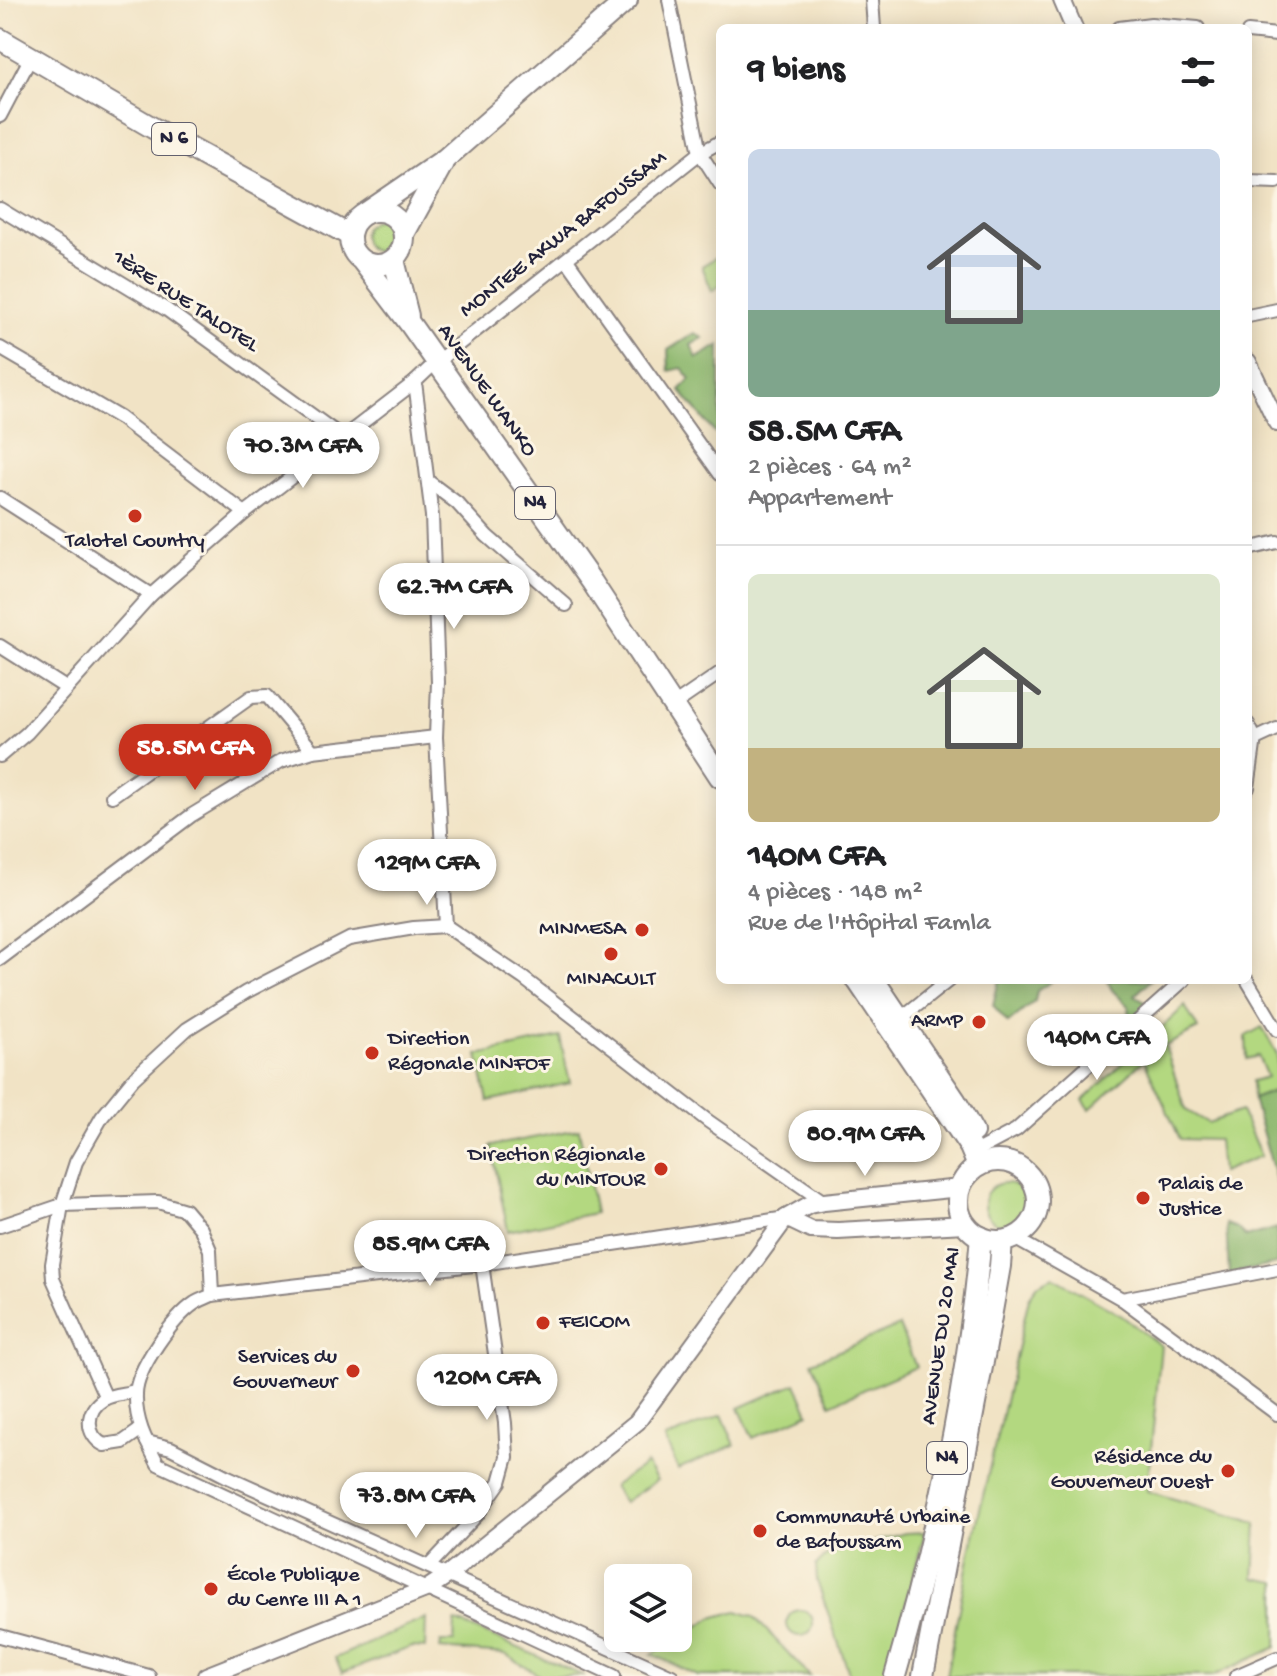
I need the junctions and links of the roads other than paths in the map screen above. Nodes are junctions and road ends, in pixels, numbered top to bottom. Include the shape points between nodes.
1 (627, 0) edge
2 (669, 0) edge
3 (872, 0) edge
4 (1062, 0) edge
5 (874, 24) edge
6 (1070, 24) edge
7 (1252, 32) edge
8 (1277, 35) edge
9 (0, 39) edge
10 (31, 57) junction
11 (0, 116) edge
12 (716, 144) edge
13 (700, 153) junction
14 (445, 159) junction
15 (716, 178) edge
16 (1252, 181) edge
17 (1277, 182) edge
18 (0, 209) edge
19 (366, 213) junction
20 (404, 234) junction
21 (349, 235) junction
22 (394, 260) junction
23 (567, 260) junction
24 (363, 262) junction
25 (1277, 310) edge
26 (1252, 315) edge
27 (410, 324) junction
28 (0, 348) edge
29 (435, 363) junction
30 (1252, 370) edge
31 (415, 382) junction
32 (1277, 423) edge
33 (342, 437) junction
34 (716, 468) edge
35 (429, 482) junction
36 (0, 498) edge
37 (245, 513) junction
38 (1277, 542) edge
39 (1252, 548) edge
40 (151, 595) junction
41 (566, 605) dead end
42 (1, 647) edge
43 (716, 676) edge
44 (66, 688) junction
45 (676, 704) junction
46 (1277, 729) edge
47 (436, 737) junction
48 (1252, 740) edge
49 (313, 751) junction
50 (716, 754) edge
51 (0, 756) edge
52 (716, 770) edge
53 (112, 796) dead end
54 (446, 926) junction
55 (0, 959) edge
56 (861, 984) edge
57 (876, 984) edge
58 (944, 984) edge
59 (1180, 984) edge
60 (1249, 984) edge
61 (895, 1023) junction
62 (1277, 1030) edge
63 (985, 1158) junction
64 (960, 1188) junction
65 (824, 1202) junction
66 (62, 1205) junction
67 (786, 1218) junction
68 (0, 1226) edge
69 (973, 1230) junction
70 (1008, 1239) junction
71 (482, 1264) junction
72 (1277, 1269) edge
73 (212, 1295) junction
74 (1122, 1299) junction
75 (135, 1391) junction
76 (106, 1398) junction
77 (1277, 1414) edge
78 (140, 1430) junction
79 (147, 1442) junction
80 (429, 1566) junction
81 (448, 1575) junction
82 (428, 1588) junction
83 (0, 1636) edge
84 (1277, 1658) edge
85 (149, 1676) edge
86 (206, 1676) edge
87 (614, 1676) edge
88 (672, 1676) edge
89 (895, 1676) edge
90 (923, 1676) edge
91 (1236, 1676) edge

1 - 14 highway
2 - 13 street
3 - 5 street
4 - 6 street
7 - 8 street
9 - 10 highway, N 6
10 - 11 street
10 - 21 highway, N 6
12 - 13 street, MONTEE AKWA BAFOUSSAM
13 - 15 street
13 - 23 street, MONTEE AKWA BAFOUSSAM
14 - 19 highway
14 - 20 highway
16 - 17 street
18 - 33 street, 1ÈRE RUE TALOTEL via 167,310
19 - 20 highway via 386,212
19 - 21 highway
20 - 22 highway via 403,248
21 - 24 highway via 350,246
22 - 24 highway via 373,266
22 - 27 highway, AVENUE WANKO / N4
23 - 29 street, MONTEE AKWA BAFOUSSAM
23 - 34 street
24 - 27 highway, AVENUE WANKO / N4
25 - 26 street
27 - 29 highway, AVENUE WANKO / N4
28 - 37 street via 120,418
29 - 31 street, MONTEE AKWA BAFOUSSAM
29 - 45 highway, AVENUE WANKO / N4 via 660,682 672,691
30 - 32 street
31 - 33 street, MONTEE AKWA BAFOUSSAM
31 - 35 street
33 - 37 street, MONTEE AKWA BAFOUSSAM
35 - 41 street
35 - 47 street
36 - 40 street
37 - 40 street, MONTEE AKWA BAFOUSSAM
38 - 39 street
40 - 44 street, MONTEE AKWA BAFOUSSAM
42 - 44 street
43 - 45 street
44 - 51 street, MONTEE AKWA BAFOUSSAM
45 - 50 highway, AVENUE WANKO / N4
45 - 52 highway, AVENUE WANKO / N4
46 - 48 street
47 - 49 street
47 - 54 street
49 - 53 street via 267,696 251,697
49 - 55 street via 281,761 192,815
54 - 65 street
54 - 66 street via 349,939 187,1029 133,1079 102,1117 76,1162
56 - 61 highway
57 - 61 highway
58 - 61 street
59 - 63 street
60 - 62 street
61 - 63 highway via 955,1100
63 - 64 highway
63 - 70 highway via 1018,1166 1035,1185 1033,1221
64 - 65 street
64 - 69 highway via 958,1206
65 - 67 street
66 - 68 street
66 - 73 street via 158,1202 185,1210 210,1250
66 - 76 street via 53,1279
67 - 69 street via 824,1231
67 - 71 street
67 - 81 street via 637,1422
69 - 70 highway
69 - 89 highway, AVENUE DU 20 MAI / N4 via 953,1428 922,1583
70 - 74 street
70 - 90 highway, AVENUE DU 20 MAI / N4
71 - 73 street
71 - 80 street via 507,1457 500,1482 477,1515
72 - 74 street
73 - 75 street via 178,1318 146,1364
74 - 77 street
75 - 76 street
75 - 78 street
76 - 78 street via 89,1417 98,1442 123,1442
78 - 79 street
79 - 80 street via 171,1448
79 - 82 street via 158,1464
80 - 81 street
81 - 82 street
81 - 88 street
82 - 86 street
82 - 87 street
83 - 85 street
84 - 91 street

